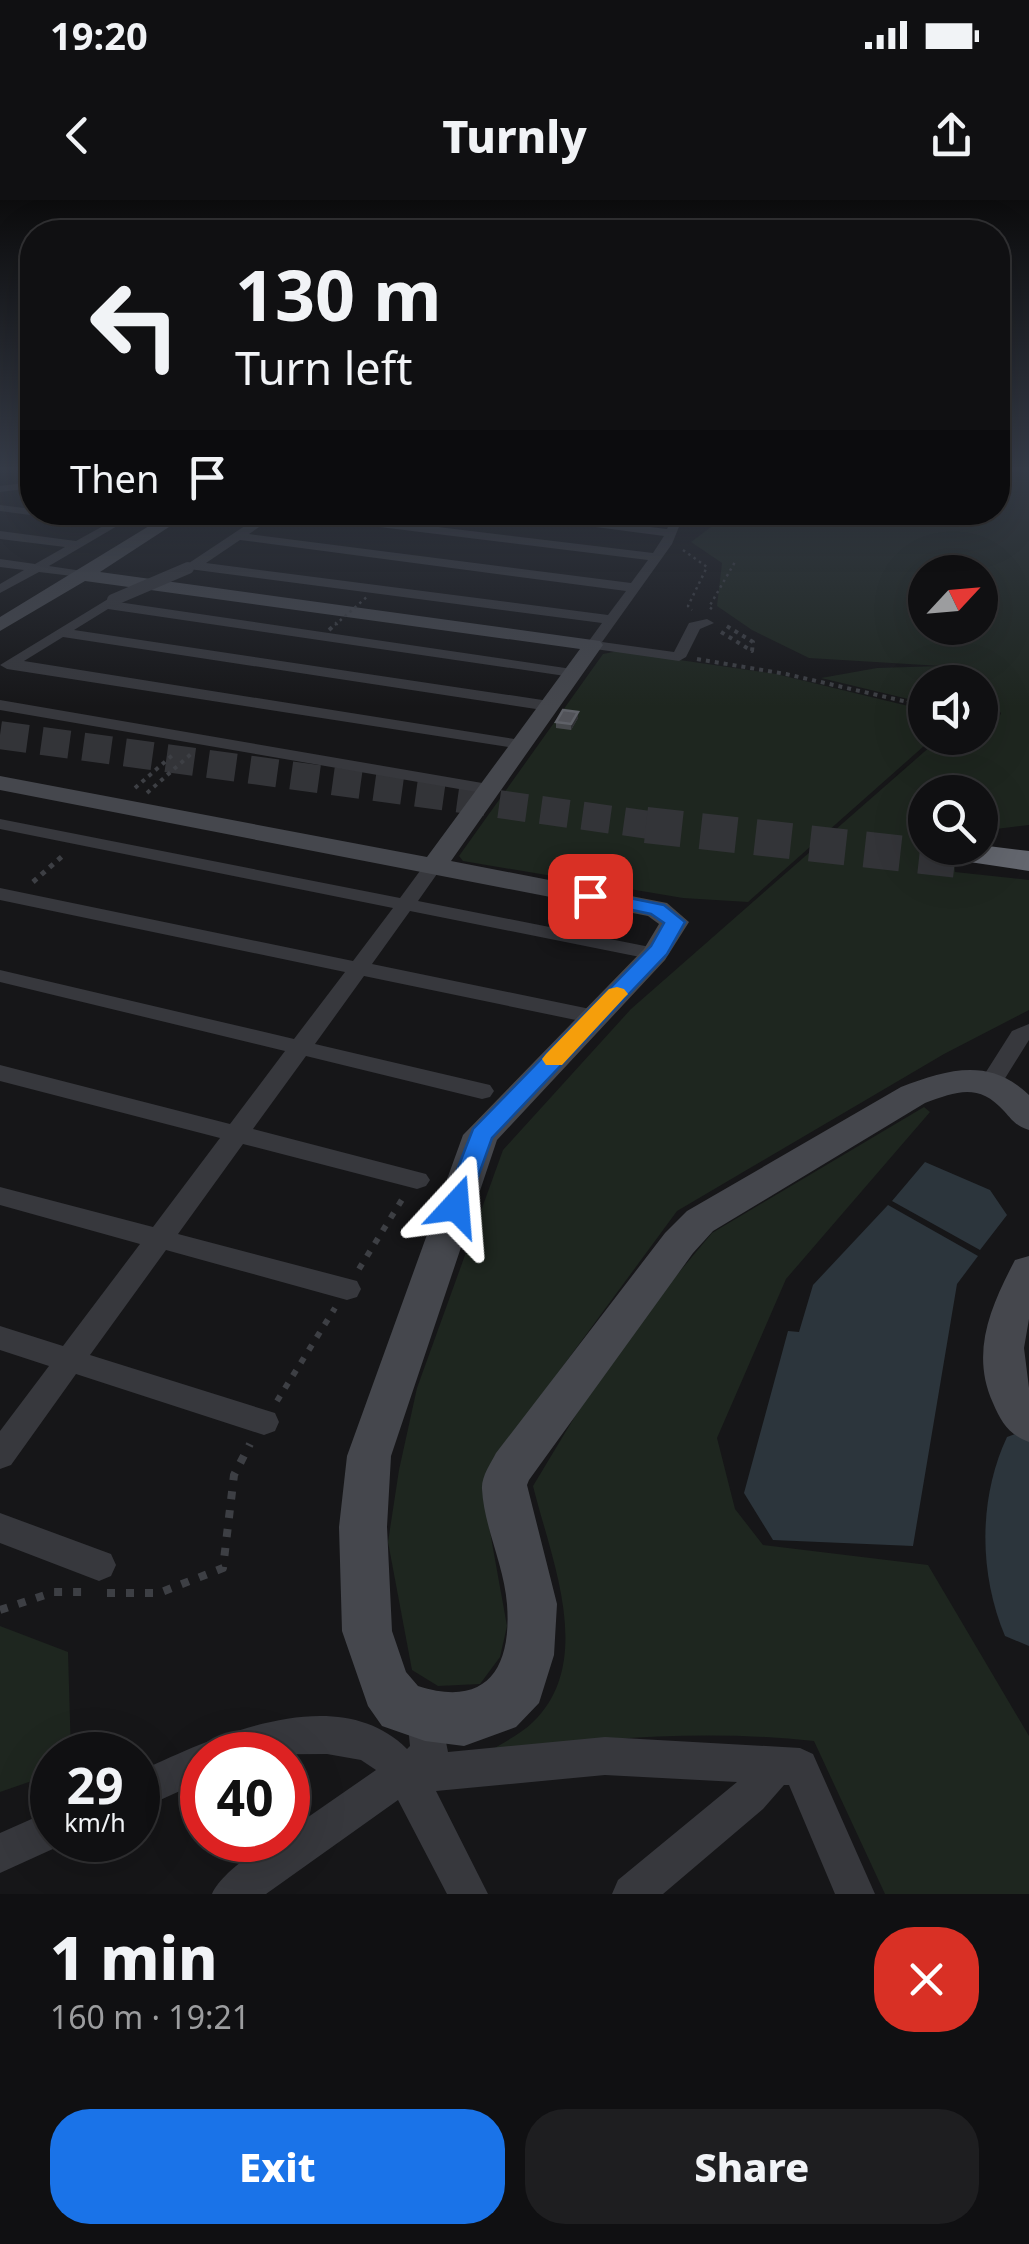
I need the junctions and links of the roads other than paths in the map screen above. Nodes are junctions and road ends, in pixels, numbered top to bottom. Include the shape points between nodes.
1 (72, 548) edge
2 (127, 548) edge
3 (220, 548) edge
4 (330, 548) edge
5 (575, 548) edge
6 (663, 548) edge
7 (656, 558) junction
8 (0, 563) edge
9 (192, 566) junction
10 (36, 568) junction
11 (85, 575) junction
12 (636, 588) junction
13 (0, 589) edge
14 (109, 602) junction
15 (714, 618) road end
16 (613, 620) junction
17 (0, 624) edge
18 (59, 632) junction
19 (593, 645) junction
20 (5, 666) edge
21 (572, 673) junction
22 (0, 705) edge
23 (549, 706) junction
24 (521, 744) junction
25 (0, 783) edge
26 (488, 789) junction
27 (0, 824) edge
28 (1029, 861) edge
29 (435, 864) junction
30 (1029, 869) edge
31 (7, 896) edge
32 (406, 904) junction
33 (655, 954) junction
34 (358, 970) junction
35 (0, 976) edge
36 (595, 1017) junction
37 (1029, 1031) edge
38 (304, 1046) junction
39 (0, 1072) edge
40 (991, 1082) junction
41 (482, 1090) dead end
42 (1029, 1118) edge
43 (240, 1135) junction
44 (417, 1180) road end
45 (0, 1196) edge
46 (162, 1239) junction
47 (1029, 1271) edge
48 (347, 1289) road end
49 (0, 1338) edge
50 (72, 1360) junction
51 (1026, 1420) edge
52 (264, 1422) road end
53 (0, 1456) edge
54 (0, 1528) edge
55 (99, 1564) dead end
56 (425, 1716) junction
57 (310, 1737) edge
58 (775, 1766) junction
59 (403, 1775) junction
60 (30, 1839) edge
61 (0, 1853) edge
62 (232, 1894) edge
63 (468, 1894) edge
64 (632, 1894) edge
65 (855, 1894) edge

1 - 10 street
2 - 11 street
3 - 9 street
4 - 12 street
5 - 7 street
6 - 7 street
7 - 12 street
8 - 10 street
9 - 14 street, bridge
9 - 16 street
10 - 11 street
10 - 13 street
11 - 17 street
11 - 19 street
12 - 16 street
14 - 18 street
14 - 21 street
15 - 19 street via 694,626 679,656
16 - 19 street
18 - 20 street
18 - 23 street
19 - 21 street
20 - 24 street
21 - 23 street
22 - 26 street
23 - 24 street
24 - 26 street
25 - 29 street
26 - 29 street
27 - 32 street
28 - 30 highway via 968,857
29 - 32 street
29 - 33 street via 657,909 674,922
31 - 34 street
32 - 33 street
32 - 34 street
33 - 36 street
34 - 36 street
34 - 38 street
35 - 38 street
36 - 56 street via 481,1135 368,1456 362,1527 367,1630 386,1688 402,1707
37 - 40 street
38 - 41 street
38 - 43 street
39 - 43 street
40 - 42 street via 1009,1091
40 - 56 street via 947,1082 913,1096 700,1221 679,1244 504,1484 532,1604 521,1685 497,1708 464,1720
43 - 44 street
43 - 46 street
45 - 46 street
46 - 48 street
46 - 50 street
47 - 51 street via 1006,1324 1001,1358 1005,1382
49 - 50 street
50 - 52 street
50 - 53 street
54 - 55 street
56 - 59 street via 430,1755
57 - 59 street via 369,1744
58 - 59 street via 605,1756
58 - 64 street via 750,1796
58 - 65 street via 800,1767
59 - 62 street
59 - 63 street
60 - 61 street

